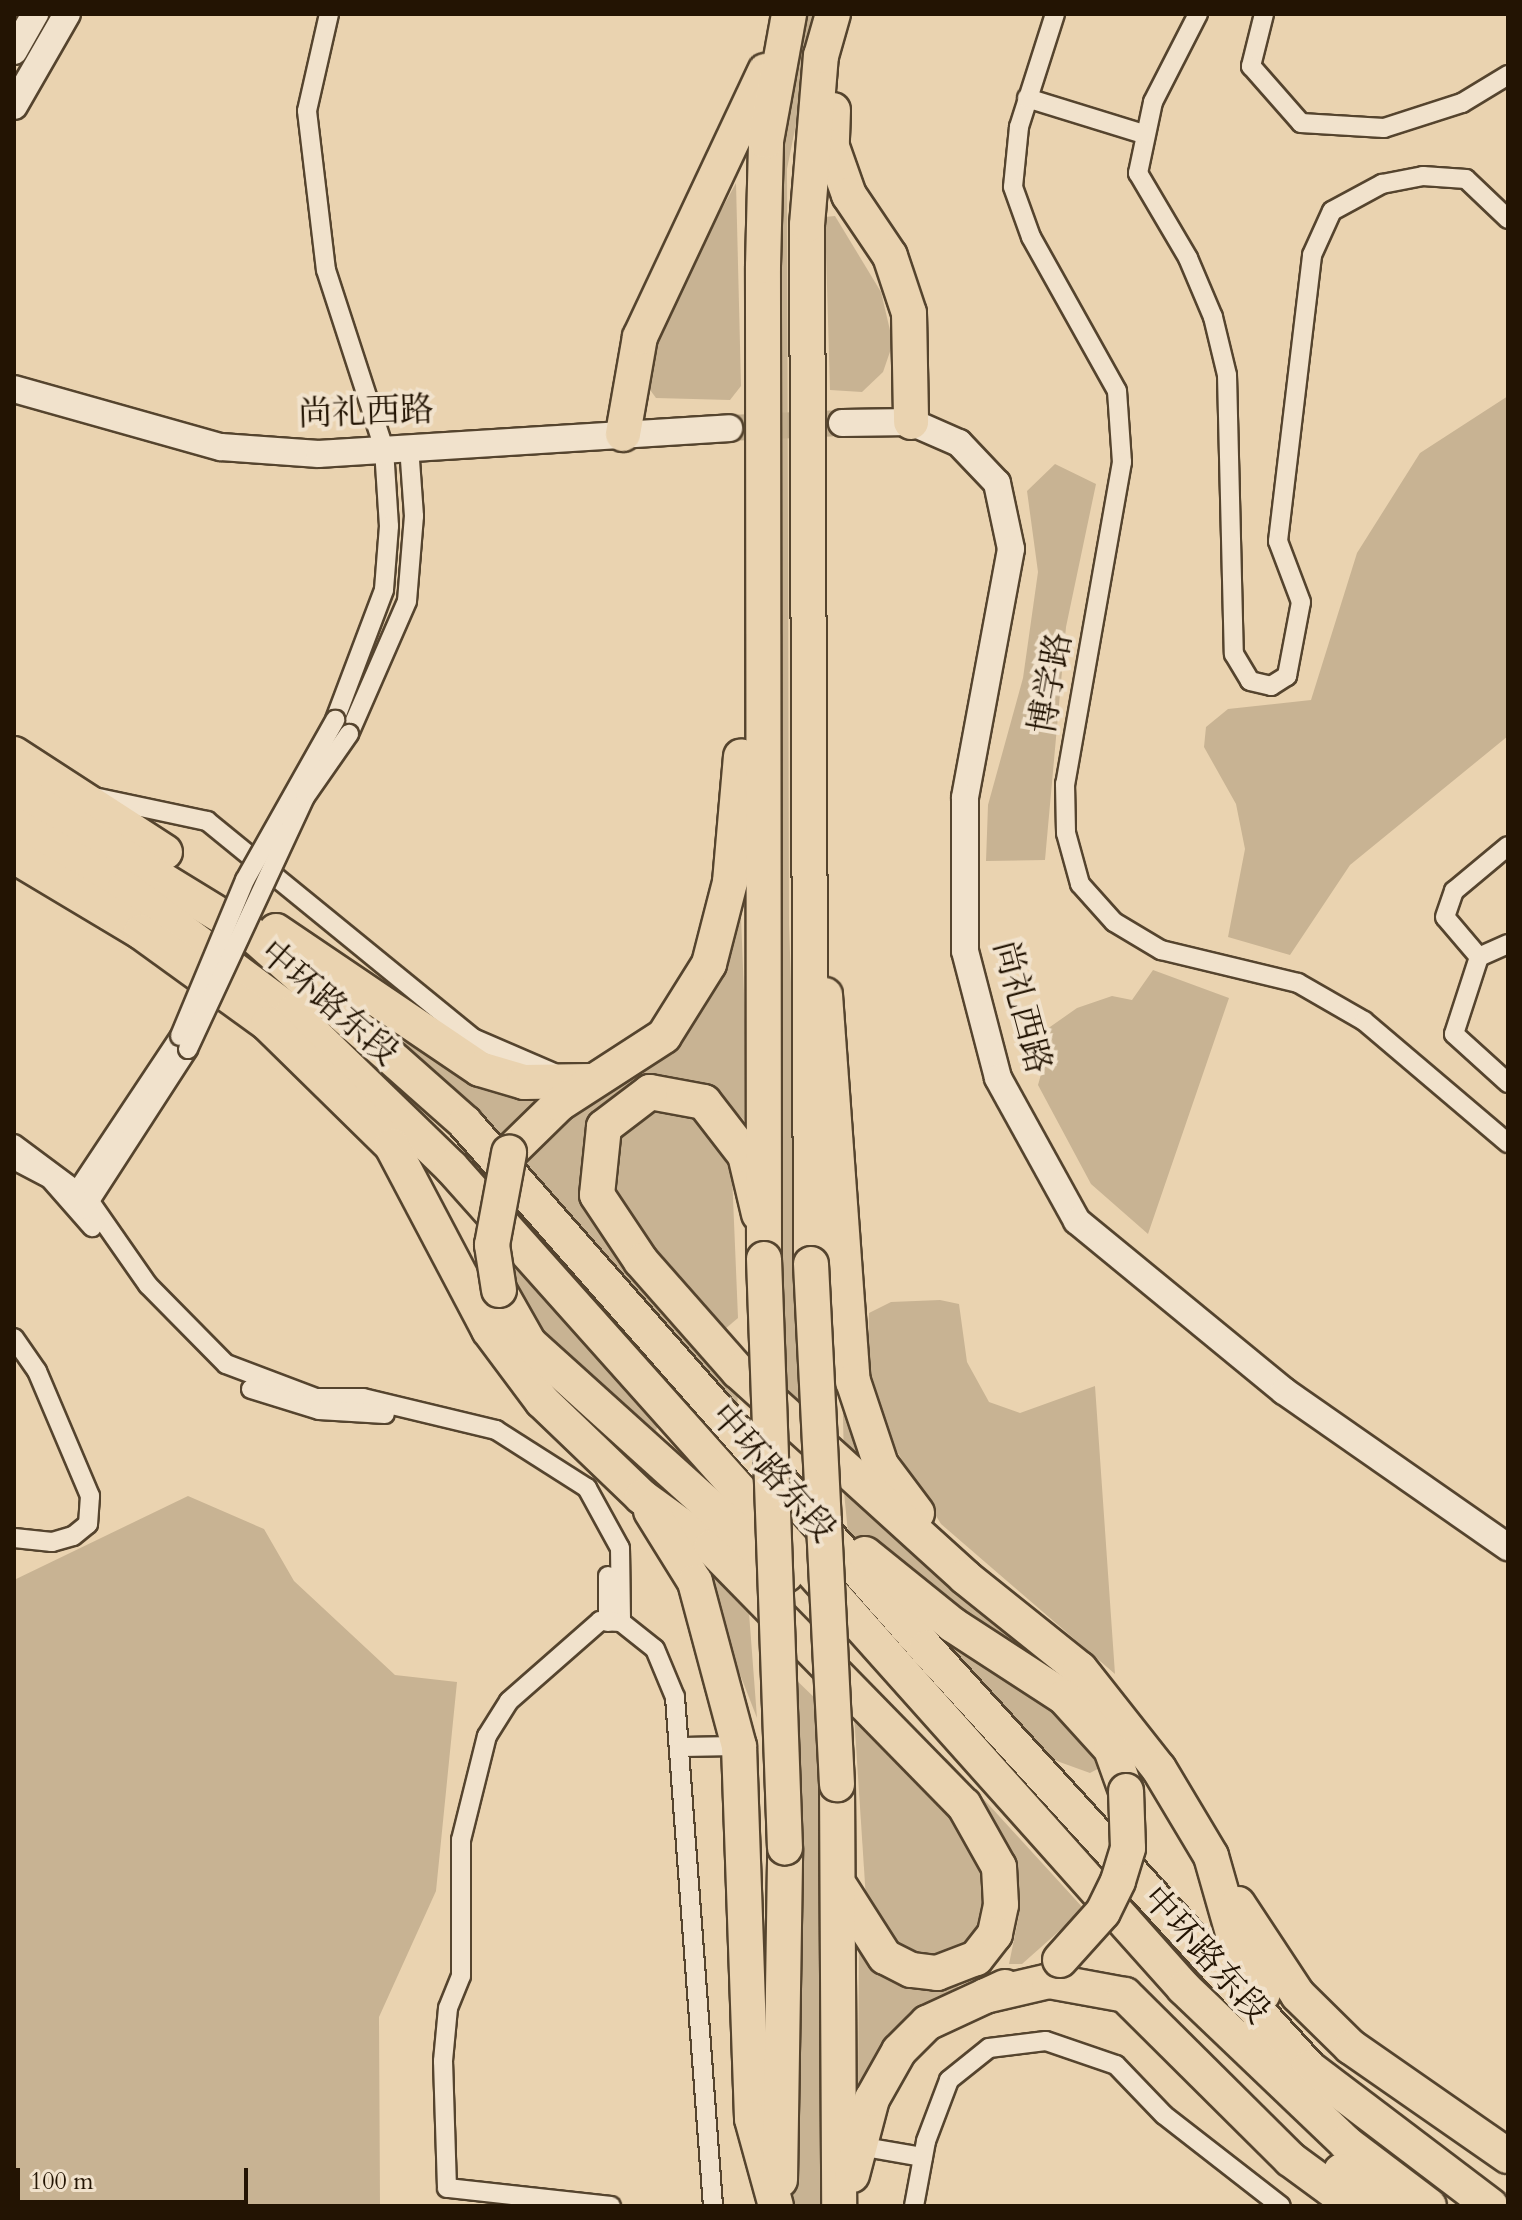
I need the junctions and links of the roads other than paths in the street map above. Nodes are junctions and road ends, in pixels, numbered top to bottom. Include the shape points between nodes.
1 (35, 14) edge
2 (67, 14) edge
3 (329, 14) edge
4 (835, 14) edge
5 (1055, 14) edge
6 (1198, 14) edge
7 (1264, 14) edge
8 (787, 19) edge
9 (14, 51) edge
10 (1508, 75) edge
11 (1027, 98) junction
12 (14, 106) edge
13 (1143, 134) junction
14 (1508, 219) edge
15 (14, 389) edge
16 (911, 422) junction
17 (842, 423) tunnel mouth
18 (729, 428) tunnel mouth
19 (623, 434) junction
20 (396, 448) junction
21 (760, 533) junction
22 (14, 754) edge
23 (14, 789) edge
24 (81, 795) junction
25 (14, 825) edge
26 (1508, 846) edge
27 (14, 856) edge
28 (808, 906) junction
29 (1508, 944) edge
30 (1479, 957) junction
31 (184, 1043) junction
32 (584, 1082) junction
33 (1508, 1083) edge
34 (1508, 1143) edge
35 (14, 1144) edge
36 (14, 1160) edge
37 (80, 1201) junction
38 (759, 1214) junction
39 (14, 1338) edge
40 (642, 1497) junction
41 (802, 1506) junction
42 (14, 1538) edge
43 (1508, 1547) edge
44 (965, 1577) junction
45 (614, 1622) junction
46 (739, 1746) junction
47 (679, 1747) junction
48 (967, 1747) junction
49 (1211, 1856) junction
50 (841, 1888) junction
51 (1124, 1924) junction
52 (985, 1996) junction
53 (859, 2146) junction
54 (1508, 2156) edge
55 (923, 2157) junction
56 (1352, 2192) edge
57 (1508, 2192) edge
58 (611, 2206) edge
59 (713, 2206) edge
60 (778, 2206) edge
61 (841, 2206) edge
62 (914, 2206) edge
63 (1281, 2206) edge
64 (1385, 2206) edge
65 (1429, 2206) edge
66 (1491, 2206) edge

1 - 9 street
2 - 12 street
3 - 20 street via 307,111 326,270
4 - 16 highway via 832,147 849,195 890,256 909,313
4 - 28 highway via 817,84 807,225
5 - 11 street, 博学路
6 - 13 street
7 - 10 street via 1251,66 1301,123 1384,128 1462,103
8 - 19 highway via 640,337
8 - 21 highway via 766,141
11 - 13 street
11 - 34 street, 博学路 via 1013,187 1031,237 1117,391 1122,462 1065,784 1066,833 1080,884 1114,922 1161,950 1298,983 1364,1021
13 - 14 street via 1138,173 1188,258 1213,317 1227,375 1234,654 1250,681 1261,684 1287,676 1301,602 1278,541 1312,255 1332,211 1382,184 1423,176 1466,179
15 - 20 street, 尚礼西路 via 221,447
16 - 17 street, 尚礼西路
16 - 43 street, 尚礼西路 via 959,443 997,483 1011,549 965,798 965,951 998,1078 1077,1221 1284,1391
18 - 19 street, 尚礼西路
19 - 20 street, 尚礼西路
20 - 31 street, bridge via 384,590 335,720 245,880
20 - 31 street, bridge via 414,516 407,601 349,734 299,809
21 - 32 highway via 730,882 709,964 664,1036
21 - 38 highway
22 - 24 highway
23 - 41 highway, 中环路东段 via 254,936 465,1123
24 - 32 highway via 480,1069 524,1082
24 - 32 street via 152,804 207,821 473,1038
25 - 48 highway, 中环路东段 via 125,888 303,1024 451,1167
26 - 30 street via 1454,891 1445,917
27 - 40 highway via 141,932 268,1024 392,1146 489,1330 542,1401
28 - 44 highway via 834,1045 853,1381 881,1465
28 - 50 highway, bridge via 811,1264
29 - 30 street
30 - 33 street via 1454,1034
31 - 37 street via 145,1125
32 - 48 highway, bridge via 509,1153 492,1245 499,1290 529,1343 689,1481
35 - 37 street
36 - 37 street
37 - 45 street via 155,1311 217,1371 276,1401 431,1422 499,1441 584,1499 609,1552
38 - 44 highway via 745,1155 704,1102 650,1092 604,1127 597,1195 641,1261 738,1371
38 - 60 highway, bridge via 785,1848
39 - 42 street via 37,1371 90,1496 88,1524 73,1536 52,1542
40 - 46 highway via 695,1582
40 - 50 highway via 711,1547 964,1805 999,1867 1001,1905 995,1934 976,1958 937,1973 911,1970 885,1957
41 - 52 highway, bridge via 953,1625 1064,1697 1111,1749 1126,1791 1128,1848 1103,1912 1060,1960
41 - 66 highway, 中环路东段 via 1309,2068
44 - 49 highway via 1080,1669 1159,1769
45 - 47 street via 655,1649 675,1697
45 - 58 street via 568,1643 545,1676 509,1701 487,1736 461,1840 461,1976 448,2008 443,2061 447,2188
46 - 47 street
46 - 60 highway via 752,2119
47 - 59 street
48 - 51 highway, 中环路东段
49 - 54 highway via 1298,1995 1422,2103
49 - 57 highway via 1245,1975 1314,2051
50 - 61 highway
51 - 56 highway via 1184,2028
51 - 65 highway, 中环路东段 via 1346,2143
52 - 53 highway via 927,2023 899,2051 872,2099
52 - 56 highway via 1049,1981 1125,1995 1290,2159
53 - 55 street
53 - 61 highway
55 - 62 street
55 - 63 street via 949,2080 989,2048 1046,2041 1116,2065 1164,2115
56 - 64 highway

